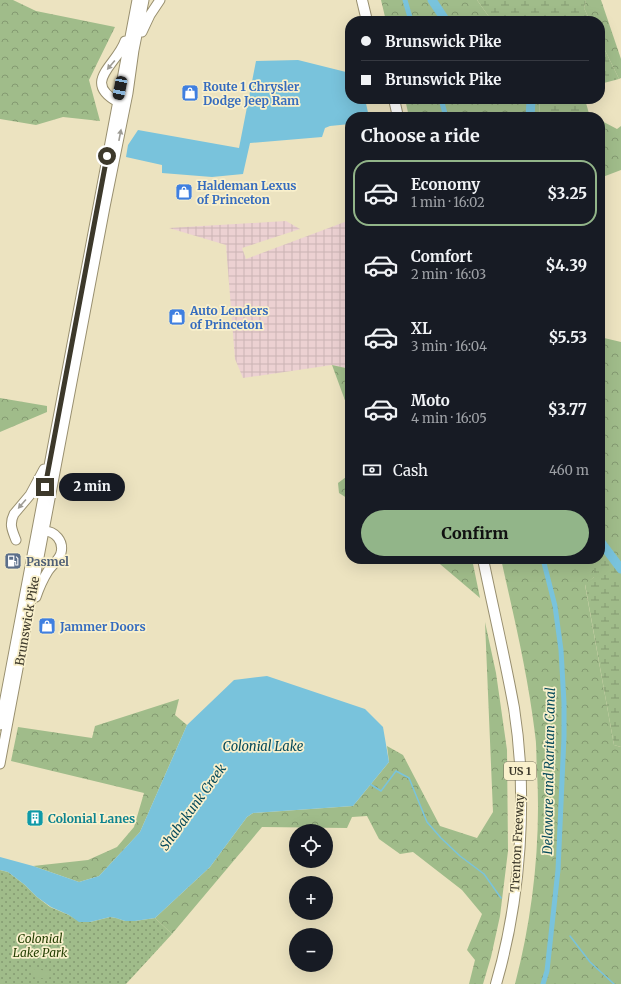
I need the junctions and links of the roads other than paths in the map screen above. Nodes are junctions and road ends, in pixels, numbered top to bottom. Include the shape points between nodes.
1 (137, 0) edge
2 (144, 0) edge
3 (160, 0) edge
4 (362, 0) edge
5 (369, 0) edge
6 (366, 16) edge
7 (373, 16) edge
8 (134, 17) junction
9 (134, 50) junction
10 (124, 99) junction
11 (53, 445) junction
12 (44, 531) junction
13 (16, 540) dead end
14 (484, 564) edge
15 (491, 564) edge
16 (26, 625) junction
17 (0, 725) edge
18 (0, 764) edge
19 (496, 984) edge
20 (502, 984) edge

1 - 8 main road, Brunswick Pike
2 - 9 main road, Brunswick Pike
3 - 9 main road
4 - 6 highway
5 - 7 highway
8 - 10 main road, Brunswick Pike
8 -> 10 main road via 124,46 101,81 106,94
9 - 10 main road, Brunswick Pike
10 - 11 main road, Brunswick Pike
12 -> 10 main road, Brunswick Pike
11 -> 13 main road via 36,486 12,518 11,528
11 - 17 main road, Brunswick Pike
12 - 16 main road, Brunswick Pike
12 - 16 main road via 59,539 61,552 42,580
14 - 19 highway, Trenton Freeway / US 1 via 514,708 520,776 521,816 514,896
15 - 20 highway, Trenton Freeway / US 1 via 520,707 527,793 521,898 515,936
16 - 18 main road, Brunswick Pike

